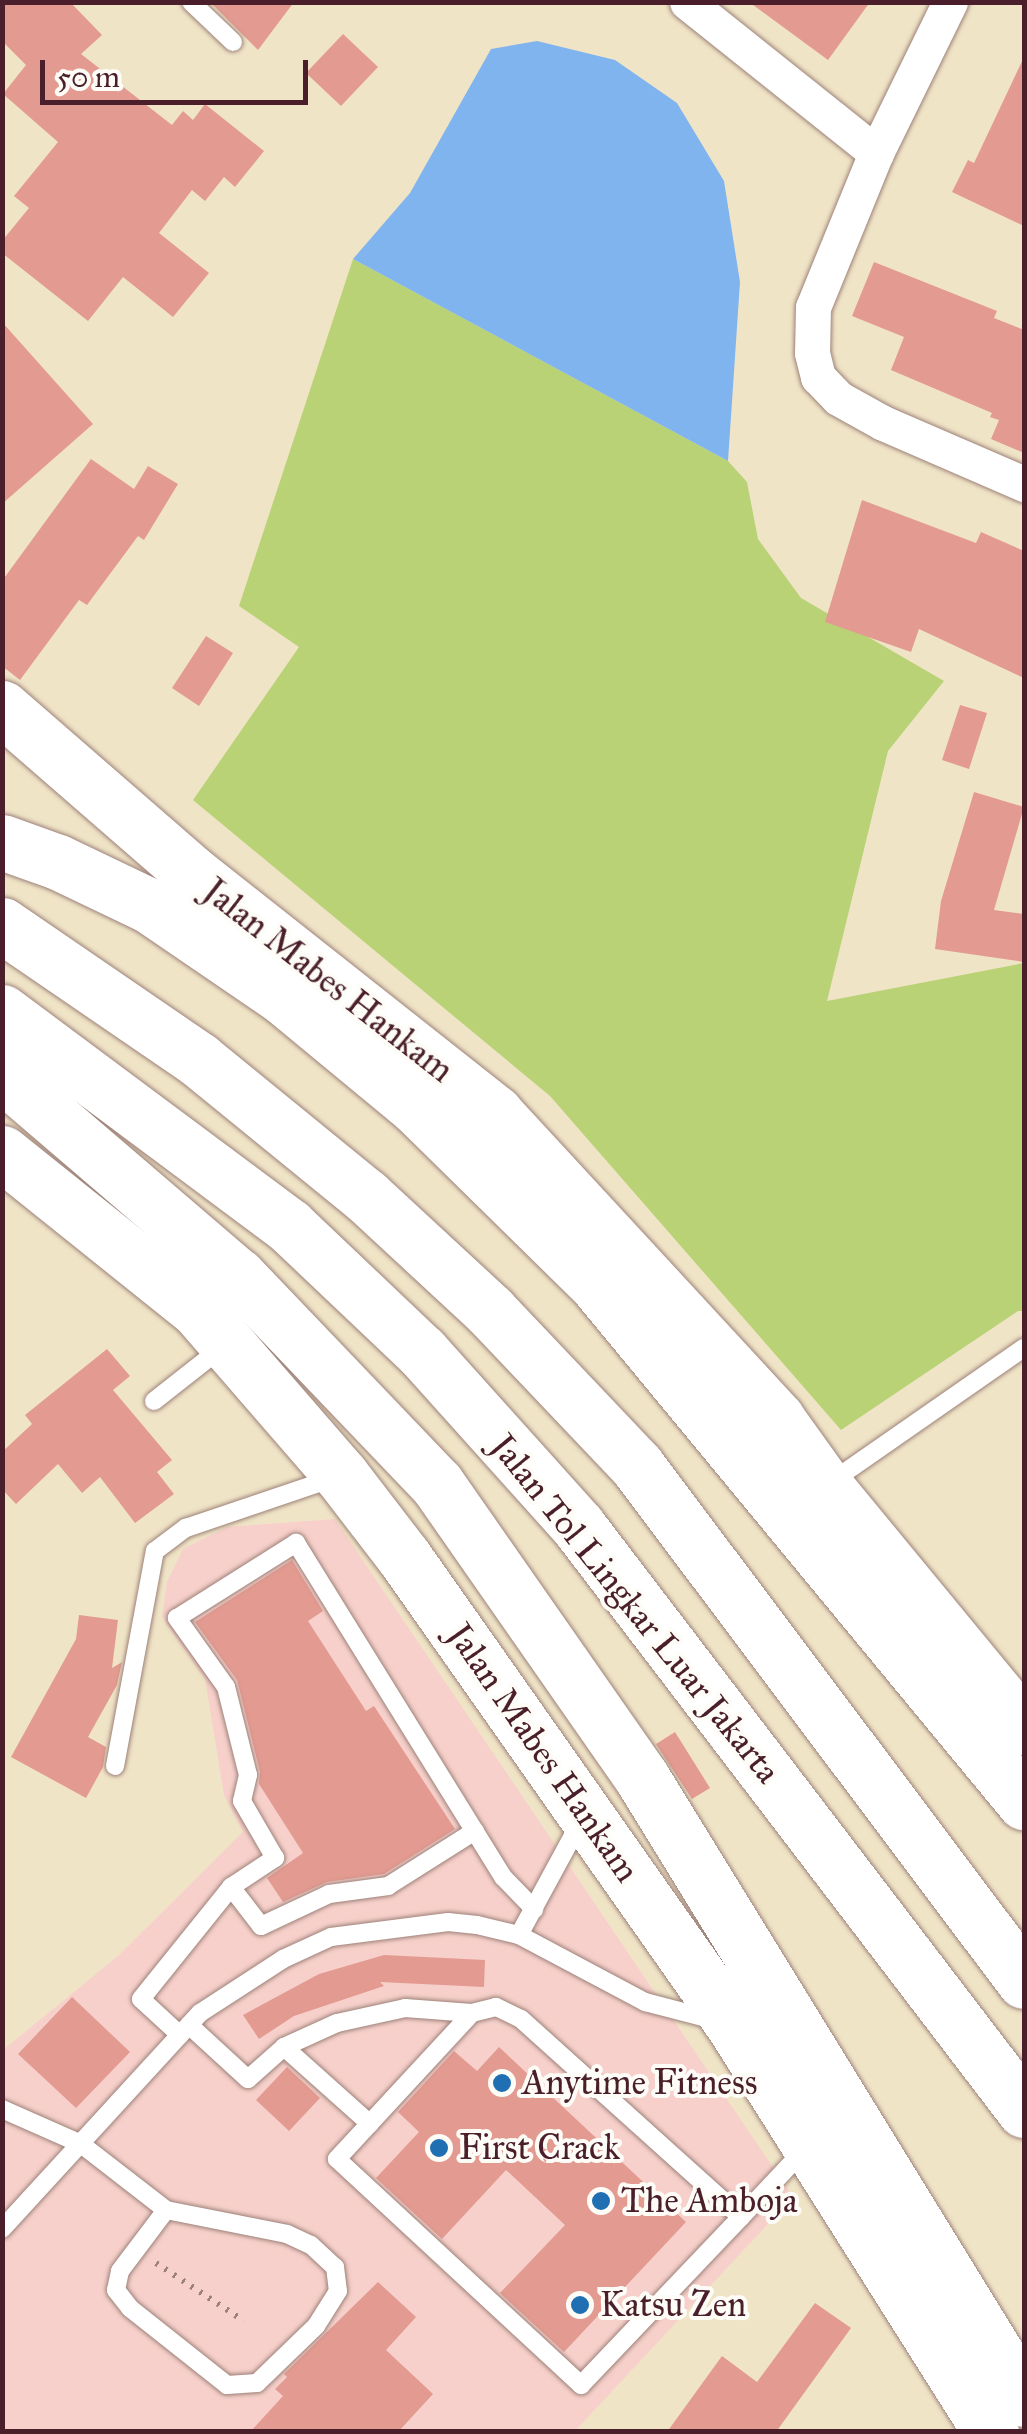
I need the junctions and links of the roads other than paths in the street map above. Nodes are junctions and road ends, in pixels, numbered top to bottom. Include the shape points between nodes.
1 (191, 2) edge
2 (687, 2) edge
3 (950, 2) edge
4 (233, 42) dead end
5 (876, 152) junction
6 (1024, 484) edge
7 (2, 708) edge
8 (2, 842) edge
9 (2, 925) edge
10 (2, 1012) edge
11 (2, 1074) edge
12 (2, 1153) edge
13 (228, 1342) junction
14 (1024, 1348) edge
15 (154, 1401) dead end
16 (342, 1476) junction
17 (825, 1486) junction
18 (1024, 1725) edge
19 (115, 1766) dead end
20 (1024, 1802) edge
21 (585, 1812) junction
22 (475, 1831) junction
23 (231, 1887) junction
24 (534, 1909) junction
25 (520, 1935) junction
26 (1024, 1982) edge
27 (472, 2013) junction
28 (734, 2026) junction
29 (184, 2030) junction
30 (284, 2047) junction
31 (2, 2110) edge
32 (1024, 2110) edge
33 (370, 2124) junction
34 (81, 2144) junction
35 (810, 2144) junction
36 (166, 2210) junction
37 (741, 2218) junction
38 (2, 2229) edge
39 (1024, 2400) edge
40 (991, 2432) edge

1 - 4 lane
2 - 5 street
3 - 5 street
5 - 6 street via 814,307 818,377 838,398 883,423
7 - 17 main road, Jalan Mabes Hankam via 194,875 495,1113 777,1419
8 - 20 main road via 150,906 282,996 415,1106 598,1286
9 - 26 main road via 199,1060 366,1196 490,1310 637,1466
10 - 32 main road, Jalan Tol Lingkar Luar Jakarta via 289,1226 422,1352 578,1526
11 - 39 main road via 238,1276 437,1484 642,1778
12 - 13 main road, Jalan Mabes Hankam via 197,1309
13 - 15 lane
13 - 16 main road, Jalan Mabes Hankam
14 - 17 lane
16 - 19 lane via 186,1528 155,1551
16 - 21 main road, Jalan Mabes Hankam
17 - 18 main road, Jalan Mabes Hankam
21 - 24 lane
21 - 28 main road, Jalan Mabes Hankam
22 - 23 lane via 388,1886 330,1894 262,1926
22 - 23 lane via 296,1543 177,1618 226,1687 248,1775 242,1802 276,1858
22 - 24 lane
23 - 29 lane via 141,1999
24 - 25 lane
25 - 28 lane via 645,2002
25 - 29 lane via 448,1922 332,1937 247,1980
27 - 30 lane via 404,2008 337,2022
27 - 33 lane
27 - 37 lane via 496,2008 520,2019
28 - 35 main road, Jalan Mabes Hankam
29 - 30 lane via 248,2079
29 - 34 lane
30 - 33 lane
31 - 34 lane
33 - 37 lane via 337,2159 581,2385
34 - 36 lane
34 - 38 lane
35 - 37 lane
35 - 40 main road, Jalan Mabes Hankam
36 - 36 lane via 299,2239 334,2267 338,2291 316,2326 257,2383 228,2385 116,2290 120,2271

